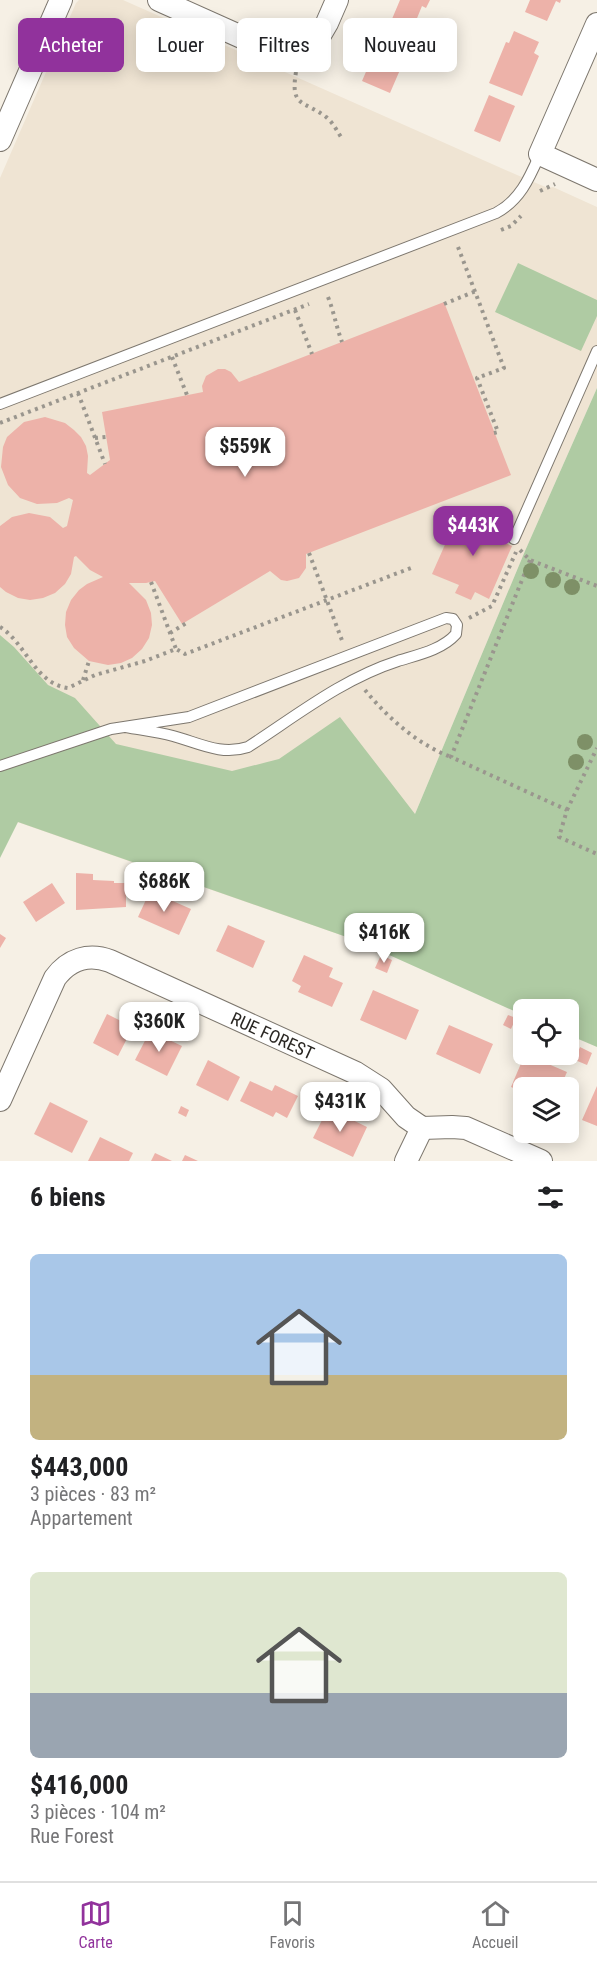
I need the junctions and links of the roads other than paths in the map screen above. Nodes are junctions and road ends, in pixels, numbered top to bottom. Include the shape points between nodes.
1 (61, 0) edge
2 (159, 0) edge
3 (337, 0) edge
4 (597, 24) edge
5 (6, 108) edge
6 (0, 140) edge
7 (540, 154) junction
8 (597, 180) edge
9 (597, 351) edge
10 (0, 404) edge
11 (516, 544) road end
12 (126, 727) junction
13 (0, 766) edge
14 (0, 1100) edge
15 (422, 1128) junction
16 (406, 1161) edge
17 (541, 1161) edge

1 - 5 street
2 - 3 street via 280,52 308,45 320,35
4 - 7 street
5 - 6 street
7 - 8 street
7 - 10 lane via 524,189 496,213
9 - 11 lane
12 - 12 lane via 189,717 446,618 457,625 456,634 441,646 357,678 248,747 221,750
12 - 13 lane
14 - 15 street, RUE FOREST via 52,983 64,967 90,957 110,961 356,1073 381,1089 406,1117
15 - 16 street
15 - 17 street via 466,1128

